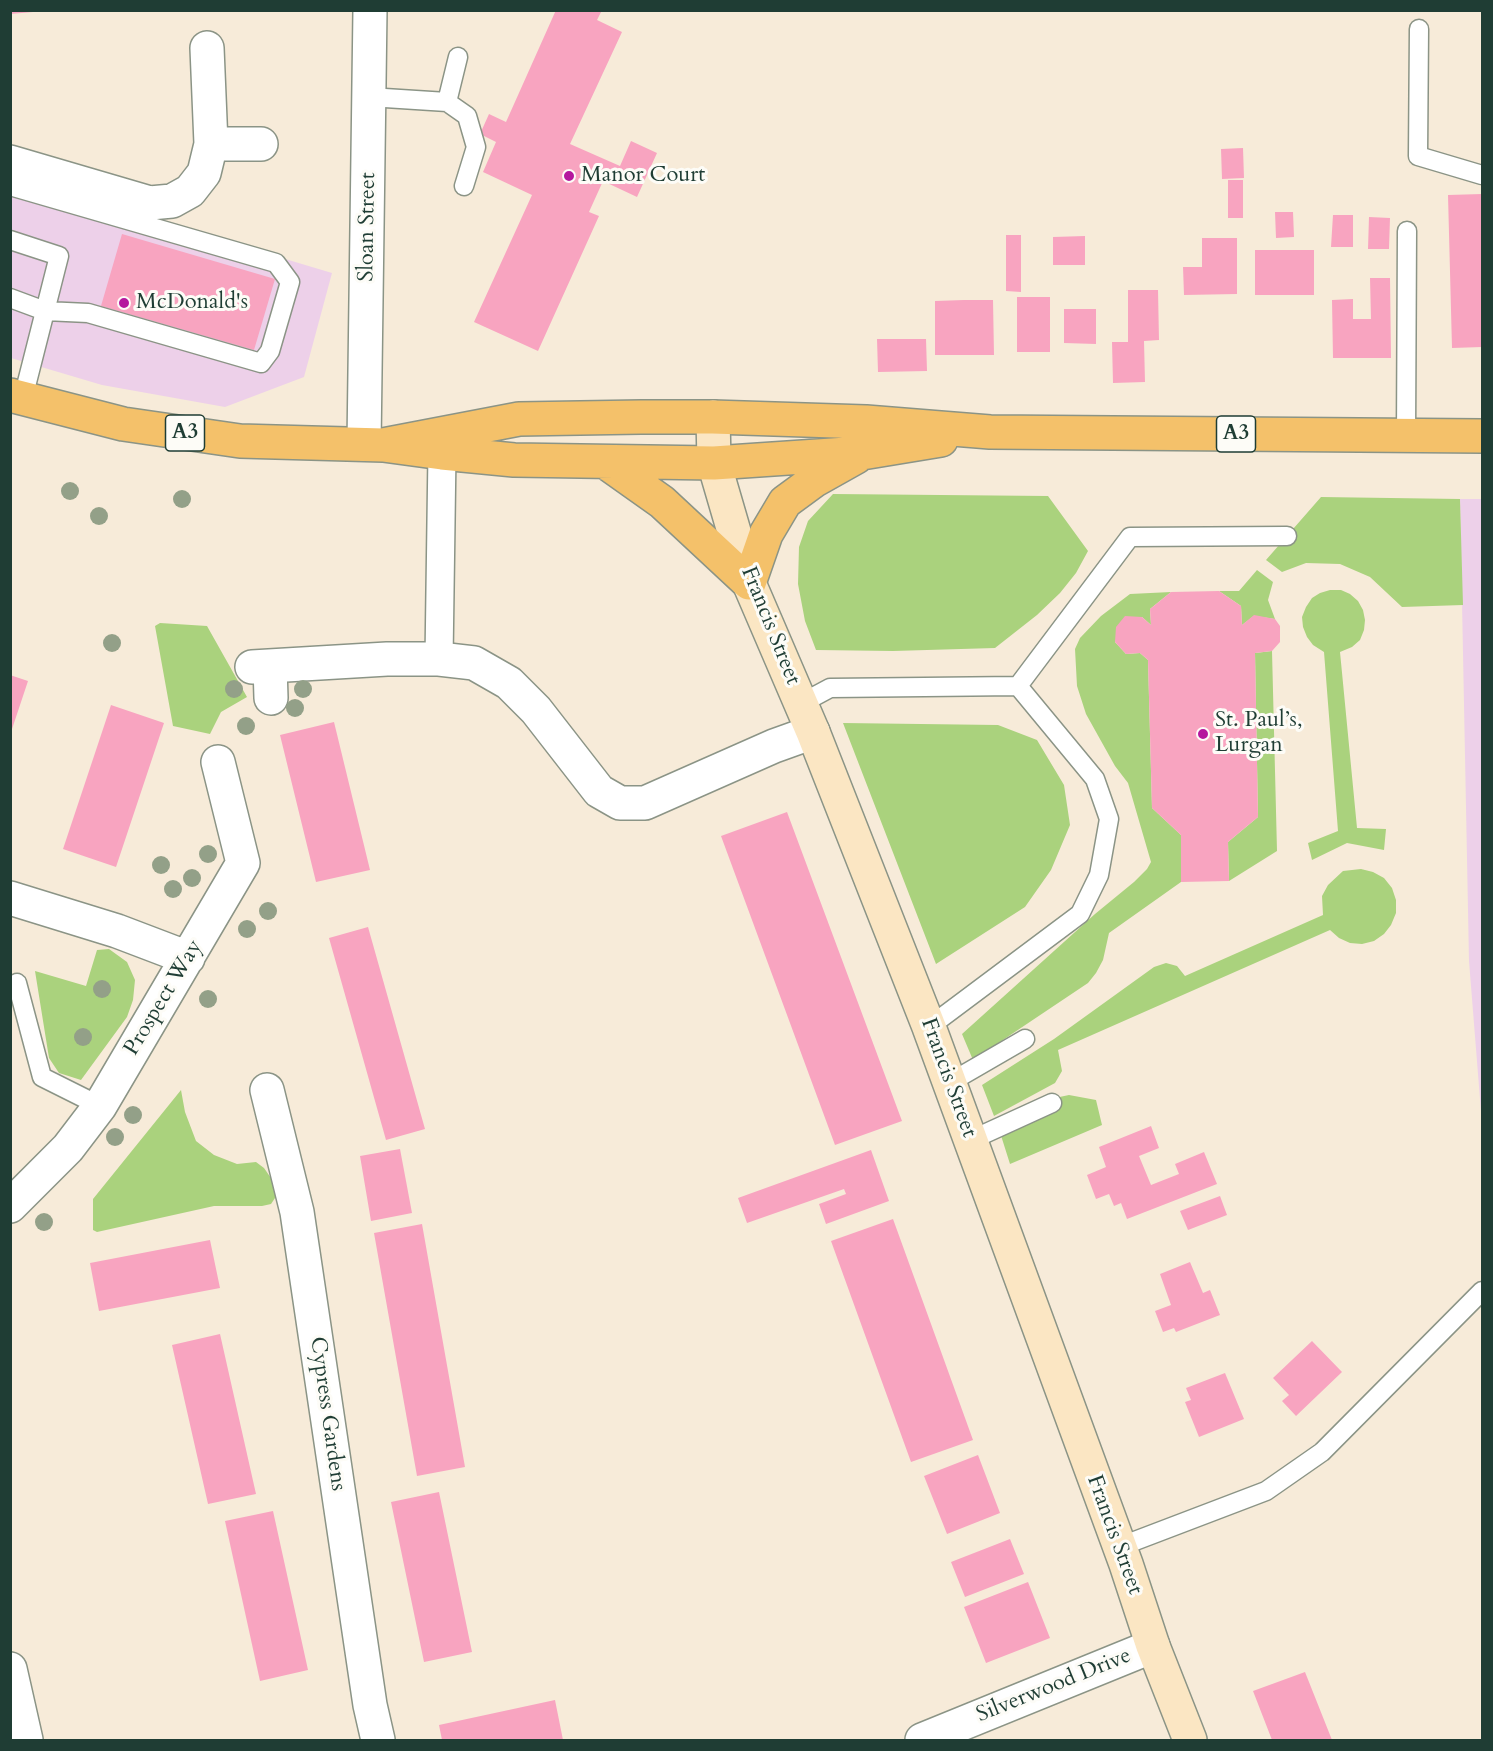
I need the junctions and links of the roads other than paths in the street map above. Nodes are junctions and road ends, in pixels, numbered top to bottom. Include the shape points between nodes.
1 (370, 10) edge
2 (1419, 29) dead end
3 (207, 48) dead end
4 (458, 57) dead end
5 (369, 97) junction
6 (447, 102) junction
7 (211, 144) junction
8 (261, 144) dead end
9 (10, 162) edge
10 (1482, 175) edge
11 (10, 186) edge
12 (464, 186) dead end
13 (1407, 231) dead end
14 (10, 240) edge
15 (10, 298) edge
16 (45, 311) junction
17 (17, 396) edge
18 (713, 417) junction
19 (990, 432) junction
20 (1406, 436) junction
21 (1482, 436) edge
22 (373, 445) junction
23 (442, 453) junction
24 (862, 453) junction
25 (607, 463) junction
26 (714, 463) junction
27 (1287, 536) dead end
28 (749, 583) junction
29 (439, 659) junction
30 (1018, 686) junction
31 (271, 698) dead end
32 (808, 717) junction
33 (218, 762) dead end
34 (10, 898) edge
35 (189, 958) junction
36 (17, 983) dead end
37 (929, 1028) junction
38 (1025, 1040) dead end
39 (949, 1083) junction
40 (267, 1090) dead end
41 (1052, 1103) dead end
42 (100, 1106) junction
43 (970, 1140) junction
44 (10, 1206) edge
45 (1482, 1291) edge
46 (1119, 1547) junction
47 (1153, 1646) junction
48 (10, 1669) edge
49 (27, 1740) edge
50 (378, 1740) edge
51 (922, 1740) edge
52 (1190, 1740) edge

1 - 5 street, Sloan Street
2 - 10 lane via 1418,156
3 - 7 street
4 - 6 lane
5 - 6 lane
5 - 22 street, Sloan Street
6 - 12 lane via 467,116 476,147
7 - 8 street
7 - 9 street via 204,172 190,191 172,201 150,203
11 - 16 lane via 276,263 290,282 270,351 261,363 88,313
13 - 20 lane
14 - 16 lane via 59,256
15 - 16 lane
16 - 17 lane
17 - 22 highway, A3 via 123,424 240,441
18 - 19 highway, A3 via 866,422
18 - 22 highway, A3 via 519,419
18 - 26 main road, Francis Street
19 - 20 highway, A3
19 - 24 highway, A3
20 - 21 highway, A3
22 - 23 highway, A3
23 - 25 highway, A3
23 - 29 street
24 - 26 highway, A3
24 - 28 highway via 785,502 766,534
25 - 26 highway, A3
25 - 28 highway via 673,511
26 - 28 main road, Francis Street
27 - 30 lane via 1130,537
28 - 32 main road, Francis Street
29 - 31 street via 261,667
29 - 32 street via 474,663 509,683 536,710 598,791 620,803 645,803 774,746
30 - 32 lane via 830,688
30 - 37 lane via 1095,779 1109,819 1099,875 1080,914
32 - 37 main road, Francis Street
33 - 35 street, Prospect Way via 243,863
34 - 35 street
35 - 42 street, Prospect Way
36 - 42 lane via 42,1077
37 - 39 main road, Francis Street
38 - 39 lane
39 - 43 main road, Francis Street
40 - 50 street, Cypress Gardens via 297,1212
41 - 43 lane
42 - 44 street, Prospect Way via 68,1148
43 - 46 main road, Francis Street
45 - 46 lane via 1322,1452 1266,1491
46 - 47 main road, Francis Street
47 - 51 street, Silverwood Drive
47 - 52 main road, Francis Street
48 - 49 street

